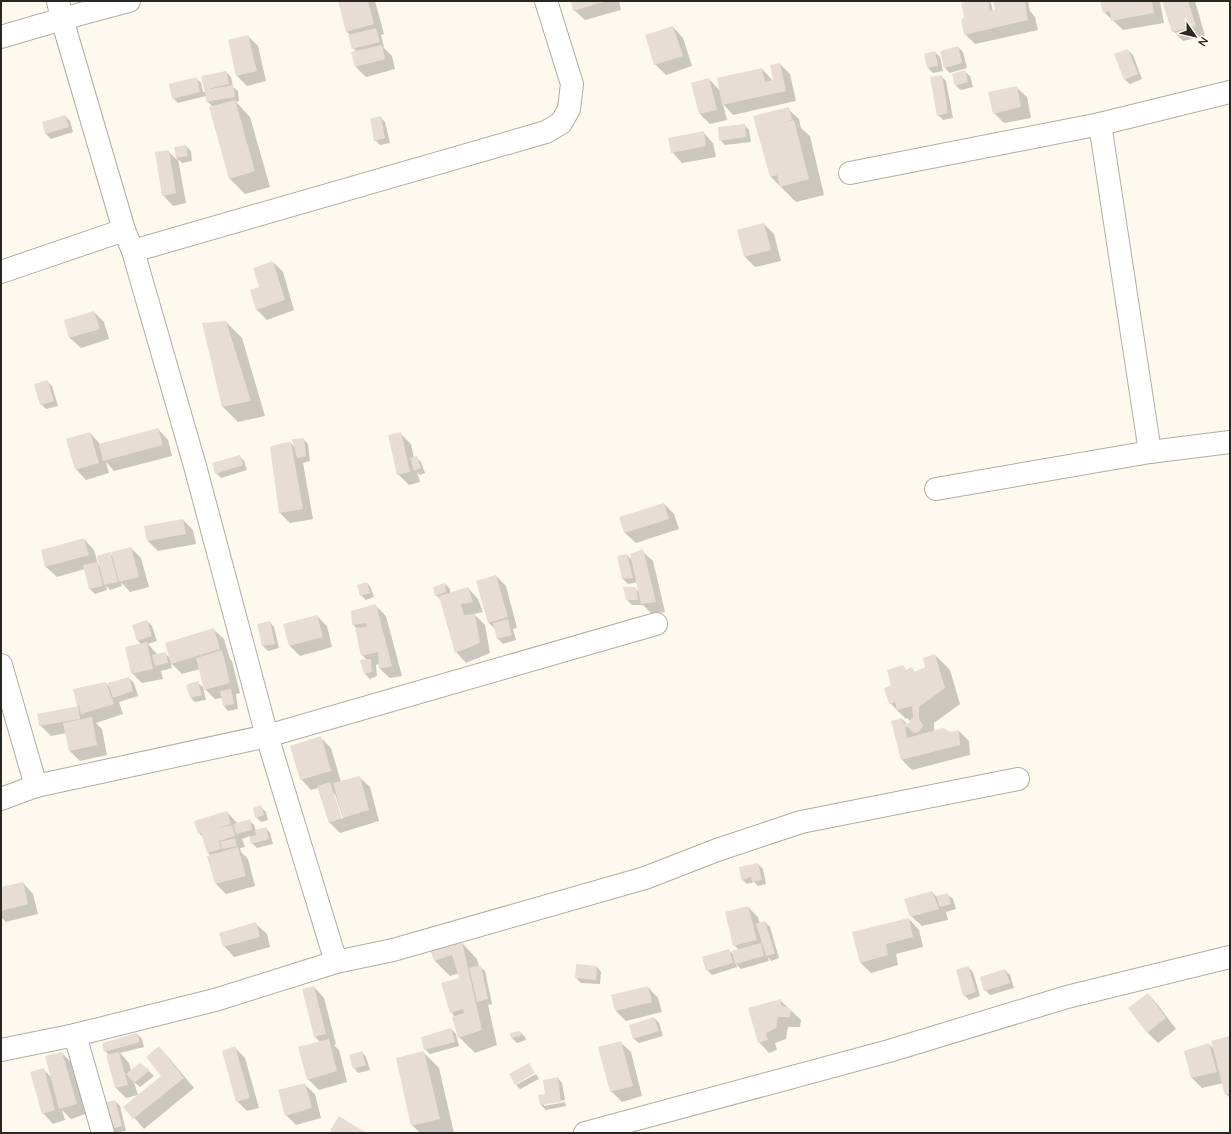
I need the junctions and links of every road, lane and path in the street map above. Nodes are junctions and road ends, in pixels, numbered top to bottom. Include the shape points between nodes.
1 (129, 1) edge
2 (546, 1) edge
3 (60, 10) edge
4 (1, 37) edge
5 (1230, 92) edge
6 (1100, 124) junction
7 (850, 173) dead end
8 (124, 230) junction
9 (133, 251) junction
10 (1, 272) edge
11 (1230, 442) edge
12 (1150, 452) junction
13 (936, 488) dead end
14 (656, 624) dead end
15 (1, 665) edge
16 (267, 736) junction
17 (1018, 779) dead end
18 (36, 786) junction
19 (1, 799) edge
20 (1230, 957) edge
21 (336, 962) junction
22 (75, 1035) junction
23 (1, 1050) edge
24 (597, 1131) edge
25 (103, 1133) edge

1 - 3 street
2 - 9 street via 572,84 569,109 560,123 546,132
3 - 4 street
3 - 8 street
5 - 6 street
6 - 7 street
6 - 12 street
8 - 9 street
8 - 10 street
9 - 16 street via 195,466
11 - 12 street
12 - 13 street
14 - 16 street
15 - 18 street
16 - 18 street
16 - 21 street
17 - 21 street via 801,822 717,850 645,878 392,950
18 - 19 street
20 - 24 street via 1067,997 889,1051
21 - 22 street via 215,1000
22 - 23 street
22 - 25 street

